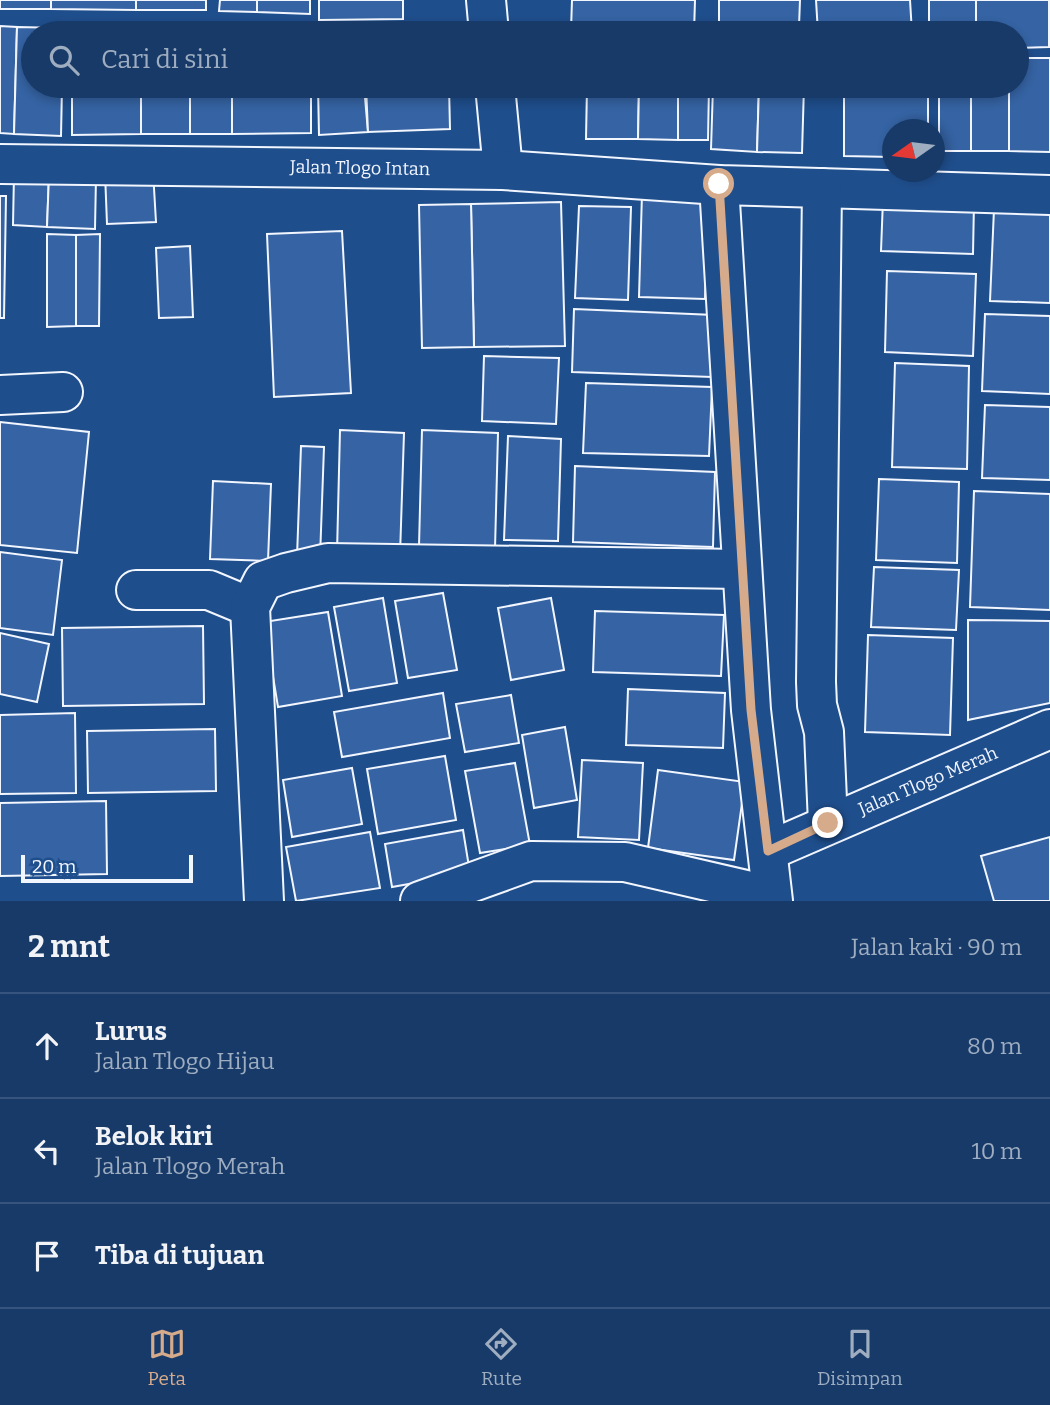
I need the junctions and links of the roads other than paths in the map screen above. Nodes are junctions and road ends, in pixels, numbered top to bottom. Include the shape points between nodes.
1 (486, 0) edge
2 (488, 21) edge
3 (496, 98) edge
4 (0, 164) edge
5 (503, 170) junction
6 (719, 184) junction
7 (822, 188) junction
8 (1050, 195) edge
9 (63, 392) dead end
10 (0, 395) edge
11 (741, 569) junction
12 (136, 590) dead end
13 (250, 607) junction
14 (1050, 729) edge
15 (828, 823) junction
16 (768, 851) junction
17 (772, 898) edge
18 (264, 901) edge
19 (420, 901) edge

1 - 2 street
3 - 5 street
4 - 5 street, Jalan Tlogo Intan
5 - 6 street, Jalan Tlogo Intan
6 - 7 street
6 - 11 street
7 - 8 street
7 - 15 street via 816,682 824,732
9 - 10 street
11 - 13 street via 328,563 263,581
11 - 16 street
12 - 13 street via 209,590
13 - 18 street
14 - 15 street, Jalan Tlogo Merah
15 - 16 street, Jalan Tlogo Merah
16 - 17 street
17 - 19 street via 625,862 531,861

